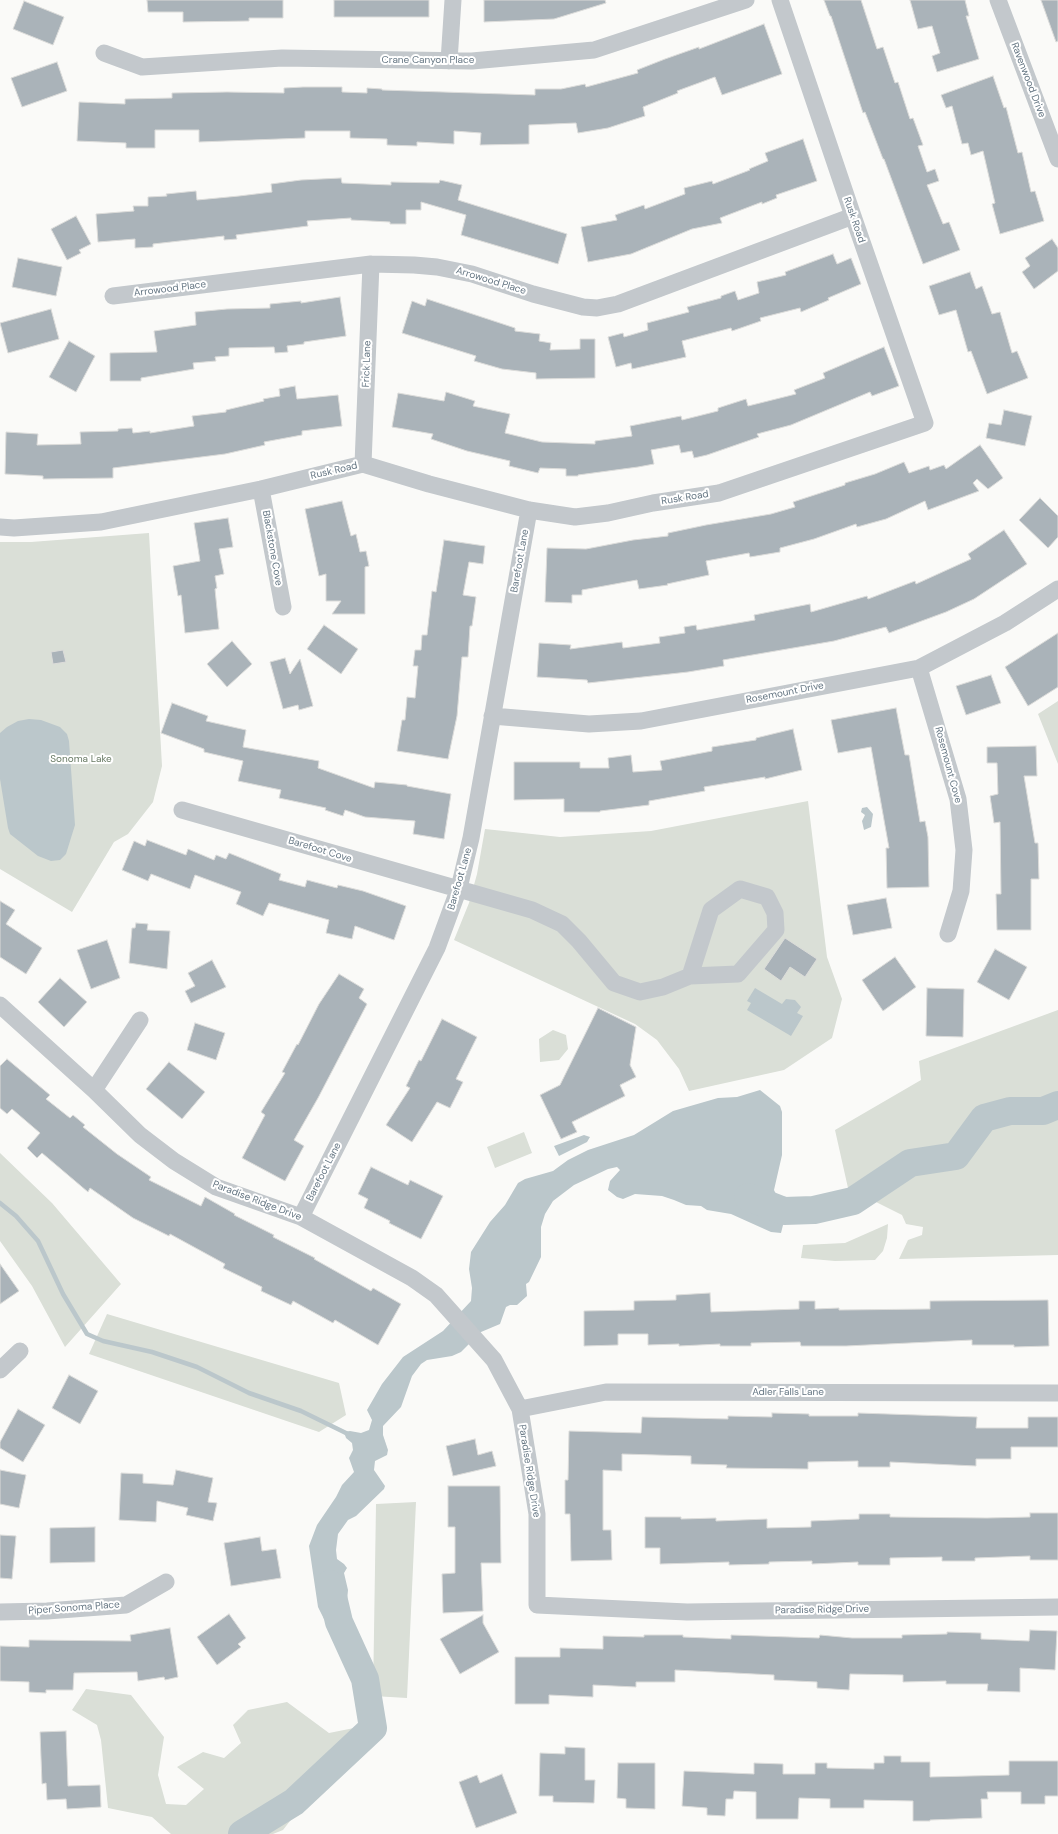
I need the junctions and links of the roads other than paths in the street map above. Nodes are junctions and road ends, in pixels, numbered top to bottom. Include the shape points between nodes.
1 (453, 0) edge
2 (746, 0) edge
3 (780, 0) edge
4 (998, 0) edge
5 (104, 53) dead end
6 (449, 61) junction
7 (1058, 159) edge
8 (853, 216) junction
9 (371, 264) junction
10 (113, 296) dead end
11 (364, 464) junction
12 (261, 489) junction
13 (529, 510) junction
14 (0, 527) edge
15 (1058, 589) edge
16 (283, 607) dead end
17 (919, 668) junction
18 (492, 716) junction
19 (182, 810) dead end
20 (458, 888) junction
21 (948, 934) dead end
22 (690, 976) junction
23 (0, 1005) edge
24 (140, 1020) dead end
25 (94, 1090) junction
26 (301, 1217) junction
27 (20, 1351) dead end
28 (0, 1370) edge
29 (1058, 1393) edge
30 (520, 1409) junction
31 (166, 1582) dead end
32 (1058, 1607) edge
33 (0, 1612) edge

1 - 6 street
2 - 6 street, Crane Canyon Place via 594,50
3 - 8 street, Rusk Road
4 - 7 street, Ravenwood Drive
5 - 6 street, Crane Canyon Place via 142,67 282,58
8 - 9 street, Arrowood Place via 618,304 597,308 583,307 472,274 437,267
8 - 13 street, Rusk Road via 926,423 719,493 575,517
9 - 10 street, Arrowood Place
9 - 11 street, Frick Lane
11 - 12 street, Rusk Road
11 - 13 street, Rusk Road
12 - 14 street, Rusk Road via 100,522
12 - 16 street, Blackstone Cove
13 - 18 street, Barefoot Lane
15 - 17 street, Rosemount Drive via 1006,623
17 - 18 street, Rosemount Drive via 641,721 589,724
17 - 21 street, Rosemount Cove via 958,799 964,850 961,891
18 - 20 street, Barefoot Lane via 471,838
19 - 20 street, Barefoot Cove
20 - 22 street, Barefoot Cove via 532,910 562,924 614,982 640,992
20 - 26 street, Barefoot Lane via 438,948
22 - 22 street, Barefoot Cove via 738,974 776,930 775,913 767,896 740,889 711,910
23 - 25 street, Paradise Ridge Drive
24 - 25 street
25 - 26 street, Paradise Ridge Drive via 140,1135 174,1161 216,1187
26 - 30 street, Paradise Ridge Drive via 412,1278 436,1295 494,1360
27 - 28 street
29 - 30 street, Adler Falls Lane via 606,1392
30 - 32 street, Paradise Ridge Drive via 537,1514 537,1605 687,1612
31 - 33 street, Piper Sonoma Place via 126,1605

